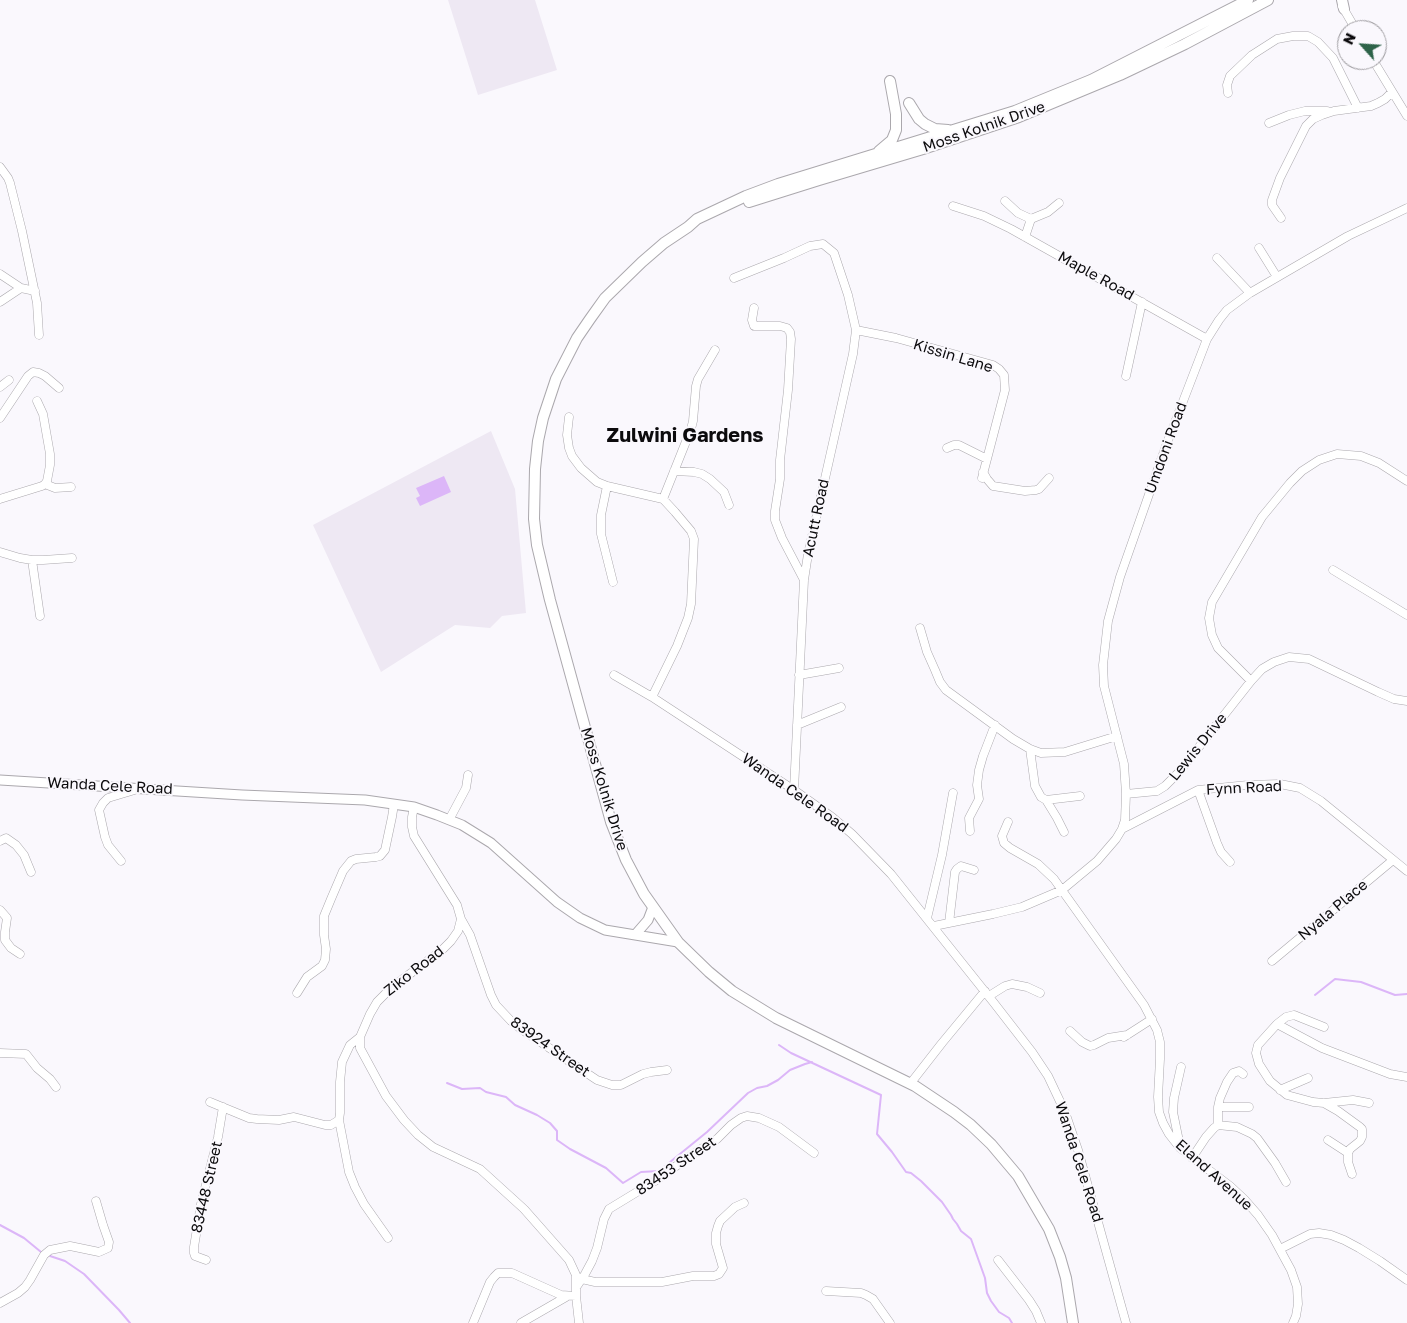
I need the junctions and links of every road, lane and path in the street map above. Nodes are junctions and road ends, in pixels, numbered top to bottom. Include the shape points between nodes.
1 (1248, 0) edge
2 (1268, 0) edge
3 (1341, 3) edge
4 (1350, 20) edge
5 (1380, 70) edge
6 (890, 81) dead end
7 (1392, 92) junction
8 (1228, 93) dead end
9 (909, 102) dead end
10 (1358, 108) junction
11 (1334, 111) junction
12 (1407, 116) edge
13 (1269, 123) dead end
14 (954, 130) junction
15 (874, 155) junction
16 (0, 167) edge
17 (1005, 201) dead end
18 (1059, 203) dead end
19 (953, 206) dead end
20 (1407, 208) edge
21 (1281, 218) dead end
22 (1031, 219) junction
23 (688, 227) junction
24 (1025, 236) junction
25 (1259, 248) dead end
26 (1217, 258) dead end
27 (0, 274) edge
28 (1277, 277) junction
29 (734, 278) dead end
30 (21, 288) junction
31 (35, 292) junction
32 (1250, 293) junction
33 (0, 302) edge
34 (1142, 302) junction
35 (754, 308) dead end
36 (856, 330) junction
37 (39, 335) dead end
38 (1208, 338) junction
39 (715, 350) dead end
40 (1126, 376) dead end
41 (9, 380) dead end
42 (0, 387) edge
43 (59, 388) dead end
44 (37, 401) dead end
45 (569, 417) dead end
46 (0, 418) edge
47 (947, 448) dead end
48 (987, 458) junction
49 (674, 471) junction
50 (1049, 478) dead end
51 (1407, 481) edge
52 (45, 484) junction
53 (607, 486) junction
54 (71, 487) dead end
55 (0, 499) edge
56 (663, 499) junction
57 (729, 505) dead end
58 (0, 552) edge
59 (72, 558) dead end
60 (32, 560) junction
61 (1333, 570) dead end
62 (804, 580) junction
63 (613, 582) dead end
64 (1407, 615) edge
65 (40, 616) dead end
66 (920, 628) dead end
67 (839, 668) dead end
68 (614, 675) dead end
69 (799, 675) junction
70 (1251, 681) junction
71 (652, 697) junction
72 (1407, 701) edge
73 (841, 707) dead end
74 (797, 725) junction
75 (995, 726) junction
76 (1117, 736) junction
77 (1030, 750) junction
78 (468, 775) dead end
79 (0, 780) edge
80 (141, 788) junction
81 (794, 790) junction
82 (1198, 790) junction
83 (953, 793) dead end
84 (1126, 794) junction
85 (1080, 796) dead end
86 (1046, 800) junction
87 (394, 804) junction
88 (414, 807) junction
89 (449, 820) junction
90 (1008, 822) dead end
91 (1122, 830) junction
92 (970, 832) dead end
93 (1064, 832) dead end
94 (0, 840) edge
95 (1393, 860) junction
96 (121, 861) dead end
97 (1230, 862) dead end
98 (974, 870) dead end
99 (1407, 871) edge
100 (31, 872) dead end
101 (1062, 890) junction
102 (653, 907) junction
103 (0, 910) edge
104 (926, 918) junction
105 (461, 919) junction
106 (949, 923) junction
107 (934, 926) junction
108 (635, 935) junction
109 (678, 942) junction
110 (20, 954) dead end
111 (1272, 961) dead end
112 (297, 993) dead end
113 (1040, 993) dead end
114 (987, 994) junction
115 (1152, 1019) junction
116 (1277, 1024) junction
117 (1324, 1027) dead end
118 (1070, 1031) dead end
119 (1127, 1035) junction
120 (360, 1037) junction
121 (1118, 1041) dead end
122 (0, 1053) edge
123 (1181, 1067) dead end
124 (667, 1070) dead end
125 (1244, 1074) dead end
126 (1407, 1077) edge
127 (1308, 1078) dead end
128 (910, 1084) junction
129 (56, 1087) dead end
130 (1280, 1090) junction
131 (210, 1102) dead end
132 (1324, 1103) junction
133 (1368, 1103) dead end
134 (223, 1107) junction
135 (1249, 1107) dead end
136 (1218, 1108) junction
137 (339, 1120) junction
138 (1218, 1125) junction
139 (1328, 1140) dead end
140 (1180, 1148) junction
141 (814, 1153) dead end
142 (1348, 1153) junction
143 (1192, 1158) junction
144 (1352, 1174) dead end
145 (1286, 1182) dead end
146 (96, 1201) dead end
147 (744, 1203) dead end
148 (388, 1238) dead end
149 (1280, 1250) junction
150 (206, 1260) dead end
151 (998, 1260) dead end
152 (582, 1278) junction
153 (1407, 1280) edge
154 (577, 1286) junction
155 (826, 1291) dead end
156 (576, 1296) junction
157 (566, 1297) junction
158 (0, 1304) edge
159 (473, 1323) edge
160 (521, 1323) edge
161 (579, 1323) edge
162 (890, 1323) edge
163 (1041, 1323) edge
164 (1073, 1323) edge
165 (1126, 1323) edge
166 (1293, 1323) edge

1 - 14 main road, Moss Kolnik Drive via 1092,80 1015,111
2 - 23 main road, Moss Kolnik Drive via 1161,56 1019,117 737,206
3 - 4 street
5 - 7 street
6 - 15 main road via 896,130 892,140
7 - 10 street via 1378,103
7 - 12 street
8 - 10 street via 1227,80 1252,55 1277,39 1308,36 1333,58
9 - 14 main road via 919,119 929,127
10 - 11 street
11 - 13 street via 1305,111
11 - 21 street via 1313,119 1302,132 1272,200
14 - 15 main road, Moss Kolnik Drive
15 - 23 main road, Moss Kolnik Drive via 746,196 697,219
16 - 31 street via 10,183
17 - 22 street
18 - 22 street
19 - 24 street, Maple Road via 984,216
20 - 28 street, Umdoni Road via 1348,236
22 - 24 street
23 - 102 main road, Moss Kolnik Drive via 664,243 605,298 577,338 556,379 543,418 534,469 537,545 576,697 611,822 626,860
24 - 34 street, Maple Road
25 - 28 street
26 - 32 street
27 - 30 street
28 - 32 street, Umdoni Road
29 - 36 street, Acutt Road via 810,246 823,244 834,253
30 - 31 street
30 - 33 street
31 - 37 street
32 - 38 street, Umdoni Road via 1227,310
34 - 38 street, Maple Road
34 - 40 street
35 - 62 street via 754,326 780,326 790,332 788,390 775,520
36 - 48 street, Kissin Lane via 896,338 999,369 1004,375 1005,390
36 - 62 street, Acutt Road
38 - 76 street, Umdoni Road via 1167,443 1108,621 1102,665
39 - 49 street via 698,378 694,420
41 - 42 street
43 - 46 street via 45,376 33,372
44 - 52 street via 44,414 50,454
45 - 53 street via 567,435 572,456 588,475
47 - 48 street via 959,445
48 - 50 street, Kissin Lane via 983,475 993,486 1036,490
49 - 56 street
49 - 57 street via 702,474 724,492
51 - 70 street via 1361,456 1337,454 1302,471 1262,517 1212,602 1209,618 1218,648
52 - 54 street via 55,488
52 - 55 street
53 - 56 street
53 - 63 street via 601,534
56 - 71 street via 694,539 691,604 678,646
58 - 60 street
59 - 60 street
60 - 65 street
61 - 64 street
62 - 69 street, Acutt Road
66 - 75 street via 940,682
67 - 69 street
68 - 71 street, Wanda Cele Road
69 - 74 street, Acutt Road
70 - 72 street, Lewis Drive via 1274,662 1289,657 1309,659 1394,699
70 - 84 street, Lewis Drive via 1165,786 1157,791
71 - 81 street, Wanda Cele Road
73 - 74 street
74 - 81 street, Acutt Road
75 - 77 street
75 - 92 street via 979,770 979,799 969,818
76 - 77 street via 1065,752
76 - 84 street, Umdoni Road via 1124,764
77 - 86 street via 1035,786
78 - 89 street via 466,788
79 - 80 street, Wanda Cele Road
80 - 87 street, Wanda Cele Road
80 - 96 street via 108,798 99,810 105,837
81 - 104 street, Wanda Cele Road via 852,834 891,874
82 - 91 street, Fynn Road
82 - 95 street, Fynn Road via 1280,784 1300,788 1321,800
82 - 97 street via 1217,843
83 - 104 street via 942,856
84 - 91 street
85 - 86 street
86 - 93 street
87 - 88 street, Wanda Cele Road
87 - 112 street via 385,850 380,856 356,858 348,865 324,916 326,956 322,966 307,978
88 - 89 street, Wanda Cele Road
88 - 105 street via 414,836 457,905
89 - 108 street, Wanda Cele Road via 491,843 557,902 580,918 605,930
90 - 101 street, Eland Avenue via 1002,836 1004,843 1038,864
91 - 101 street via 1109,848
94 - 100 street via 8,839 16,845
95 - 99 street, Fynn Road
95 - 111 street, Nyala Place
98 - 106 street via 961,866 955,872
101 - 106 street via 1022,907
101 - 115 street, Eland Avenue
102 - 108 street via 648,920
102 - 109 main road, Moss Kolnik Drive
103 - 110 street via 7,918 5,940
104 - 107 street, Wanda Cele Road
105 - 120 street, Ziko Road via 458,931 441,951 377,1002
105 - 124 street, 83924 Street via 496,1005 521,1029 596,1080 612,1085
106 - 107 street
107 - 114 street, Wanda Cele Road
108 - 109 street, Wanda Cele Road
109 - 128 main road, Moss Kolnik Drive via 732,991 756,1006
113 - 114 street via 1012,984
114 - 128 street
114 - 165 street, Wanda Cele Road via 1048,1076 1065,1112
115 - 119 street
115 - 140 street, Eland Avenue via 1160,1042 1160,1112 1169,1134
116 - 117 street via 1294,1015
116 - 126 street via 1322,1048 1390,1074
116 - 130 street via 1258,1045 1256,1053 1270,1081
118 - 119 street via 1090,1046 1108,1038
119 - 121 street
120 - 137 street, Ziko Road via 350,1045 342,1062
120 - 154 street via 364,1056 386,1096 404,1120 433,1147 480,1169 524,1209 569,1260
122 - 129 street via 26,1054
123 - 140 street via 1173,1112
125 - 136 street via 1239,1071 1233,1073
127 - 130 street
128 - 164 main road, Moss Kolnik Drive via 971,1126 1018,1176 1049,1229 1060,1258
130 - 132 street via 1294,1098
131 - 134 street
132 - 133 street via 1353,1100
132 - 142 street via 1362,1129 1360,1141
134 - 137 street via 249,1118 279,1120 294,1117 325,1125
134 - 150 street, 83448 Street via 194,1246 195,1256
135 - 136 street
136 - 138 street
137 - 148 street, Ziko Road via 355,1187
138 - 143 street via 1206,1136
138 - 145 street via 1237,1127 1252,1134 1275,1162
139 - 142 street
140 - 143 street, Eland Avenue
141 - 152 street, 83453 Street via 779,1127 759,1118 741,1118 717,1139 609,1210 592,1261
142 - 144 street
143 - 149 street, Eland Avenue via 1244,1199 1272,1234
146 - 158 street via 108,1248 99,1252 70,1246 50,1250 25,1287
147 - 152 street via 735,1207 718,1226 716,1244 723,1268 719,1274 662,1282 596,1282
149 - 153 street via 1310,1234 1331,1235 1359,1248
149 - 166 street, Eland Avenue via 1297,1287 1298,1304
151 - 163 street via 1029,1300
152 - 154 street, 83453 Street
154 - 156 street
155 - 162 street via 866,1294
156 - 157 street
156 - 161 street
157 - 159 street via 512,1273 498,1273 490,1282
157 - 160 street

